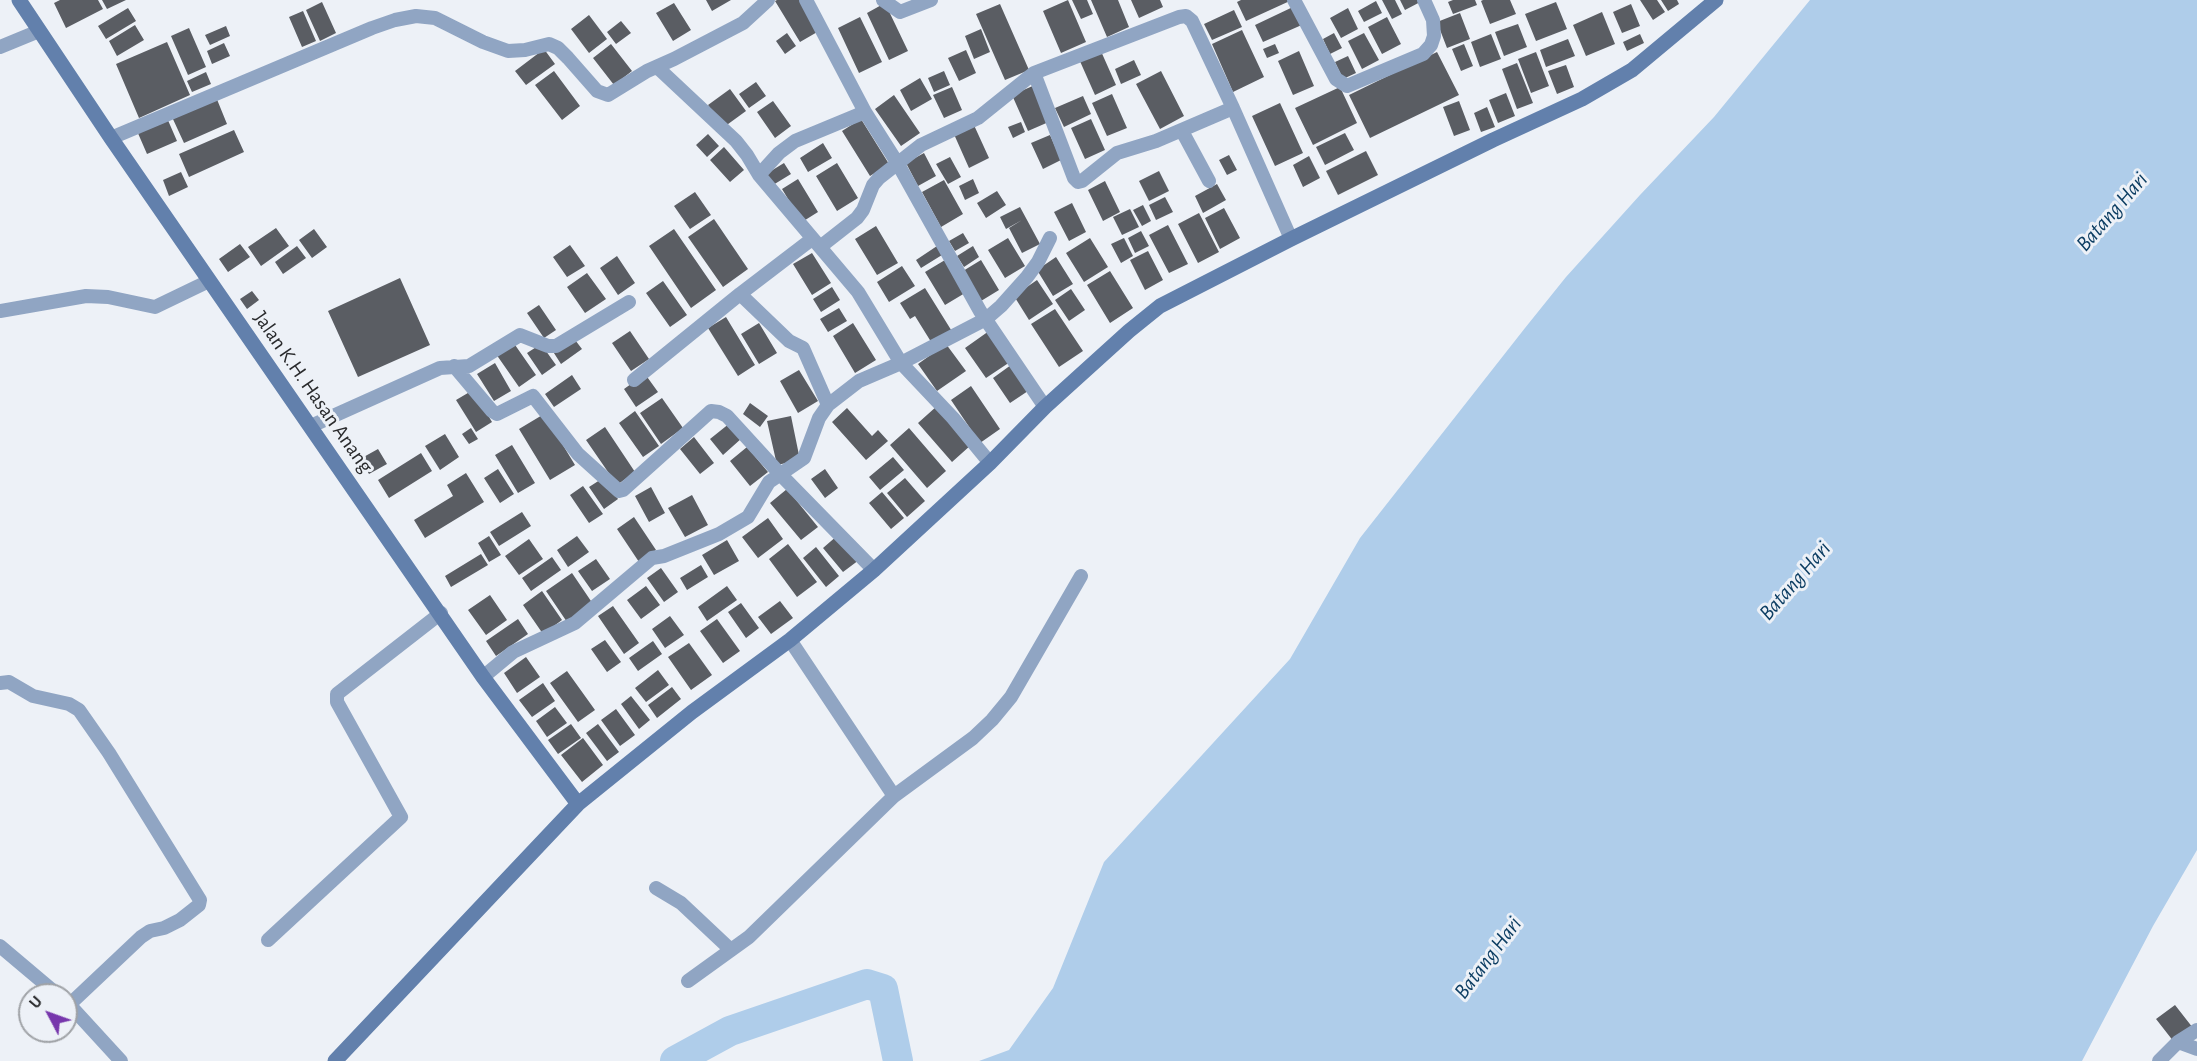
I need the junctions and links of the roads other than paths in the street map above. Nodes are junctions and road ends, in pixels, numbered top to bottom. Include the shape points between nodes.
1 (20, 0) edge
2 (768, 0) edge
3 (806, 0) edge
4 (884, 0) edge
5 (931, 0) edge
6 (1294, 0) edge
7 (1424, 0) edge
8 (1716, 0) edge
9 (36, 25) junction
10 (0, 47) edge
11 (657, 67) junction
12 (1034, 74) junction
13 (1233, 108) junction
14 (865, 112) junction
15 (1182, 131) junction
16 (111, 138) junction
17 (898, 164) junction
18 (759, 175) junction
19 (1209, 181) dead end
20 (1050, 238) dead end
21 (1291, 239) junction
22 (816, 243) junction
23 (209, 281) junction
24 (740, 294) junction
25 (629, 302) dead end
26 (0, 311) edge
27 (986, 319) junction
28 (902, 363) junction
29 (454, 366) junction
30 (634, 380) dead end
31 (828, 405) junction
32 (1045, 407) junction
33 (311, 426) junction
34 (990, 463) junction
35 (781, 475) junction
36 (874, 570) junction
37 (1081, 576) dead end
38 (441, 613) junction
39 (790, 640) junction
40 (483, 677) junction
41 (0, 683) edge
42 (894, 796) junction
43 (578, 804) junction
44 (656, 888) dead end
45 (268, 940) dead end
46 (0, 946) edge
47 (731, 950) junction
48 (688, 981) dead end
49 (45, 983) edge
50 (78, 989) edge
51 (78, 1014) edge
52 (2197, 1030) edge
53 (2178, 1042) junction
54 (2197, 1049) edge
55 (121, 1061) edge
56 (335, 1061) edge
57 (2159, 1061) edge

1 - 9 street, Jalan K.H. Hasan Anang
2 - 11 street via 743,22
3 - 14 street
4 - 5 street via 900,12
6 - 7 street via 1336,79 1347,86 1423,54 1434,36 1433,20
8 - 21 street via 1632,70 1582,99
9 - 10 street
9 - 16 street, Jalan K.H. Hasan Anang
11 - 16 street via 608,94 597,91 558,48 549,44 508,51 435,18 416,16 372,28
11 - 18 street via 736,141
12 - 13 street via 1186,16 1192,21
12 - 15 street via 1078,182 1116,153
12 - 17 street via 978,118 921,145
13 - 15 street
13 - 21 street
14 - 17 street
14 - 18 street via 795,141
15 - 19 street
16 - 23 street, Jalan K.H. Hasan Anang
17 - 22 street via 873,185 857,218
17 - 27 street
18 - 22 street
20 - 27 street via 1027,277
21 - 32 street via 1160,306
22 - 24 street
22 - 28 street via 858,292
23 - 26 street via 155,307 86,296
23 - 33 street, Jalan K.H. Hasan Anang
24 - 30 street
24 - 31 street via 783,336 803,348
25 - 29 street via 556,346 520,335 469,366
27 - 28 street
27 - 32 street
28 - 31 street via 859,381
28 - 34 street
29 - 33 street via 440,368
29 - 35 street via 497,414 533,396 578,454 619,490 711,411 727,416
31 - 35 street via 804,458
32 - 34 street
33 - 38 street, Jalan K.H. Hasan Anang
34 - 36 street
35 - 36 street
35 - 40 street via 769,482 748,517 719,534 652,558 575,623 513,652
36 - 39 street
37 - 42 street via 1011,697 992,720 974,738
38 - 40 street, Jalan K.H. Hasan Anang
38 - 45 street via 337,694 337,702 401,817
39 - 42 street
39 - 43 street via 692,712
40 - 43 street, Jalan K.H. Hasan Anang
41 - 50 street via 9,682 33,696 79,710 200,900 180,920 141,937
42 - 47 street
43 - 56 street
44 - 47 street via 681,903
46 - 49 street
47 - 48 street
51 - 55 street
52 - 53 street
53 - 54 street
53 - 57 street

